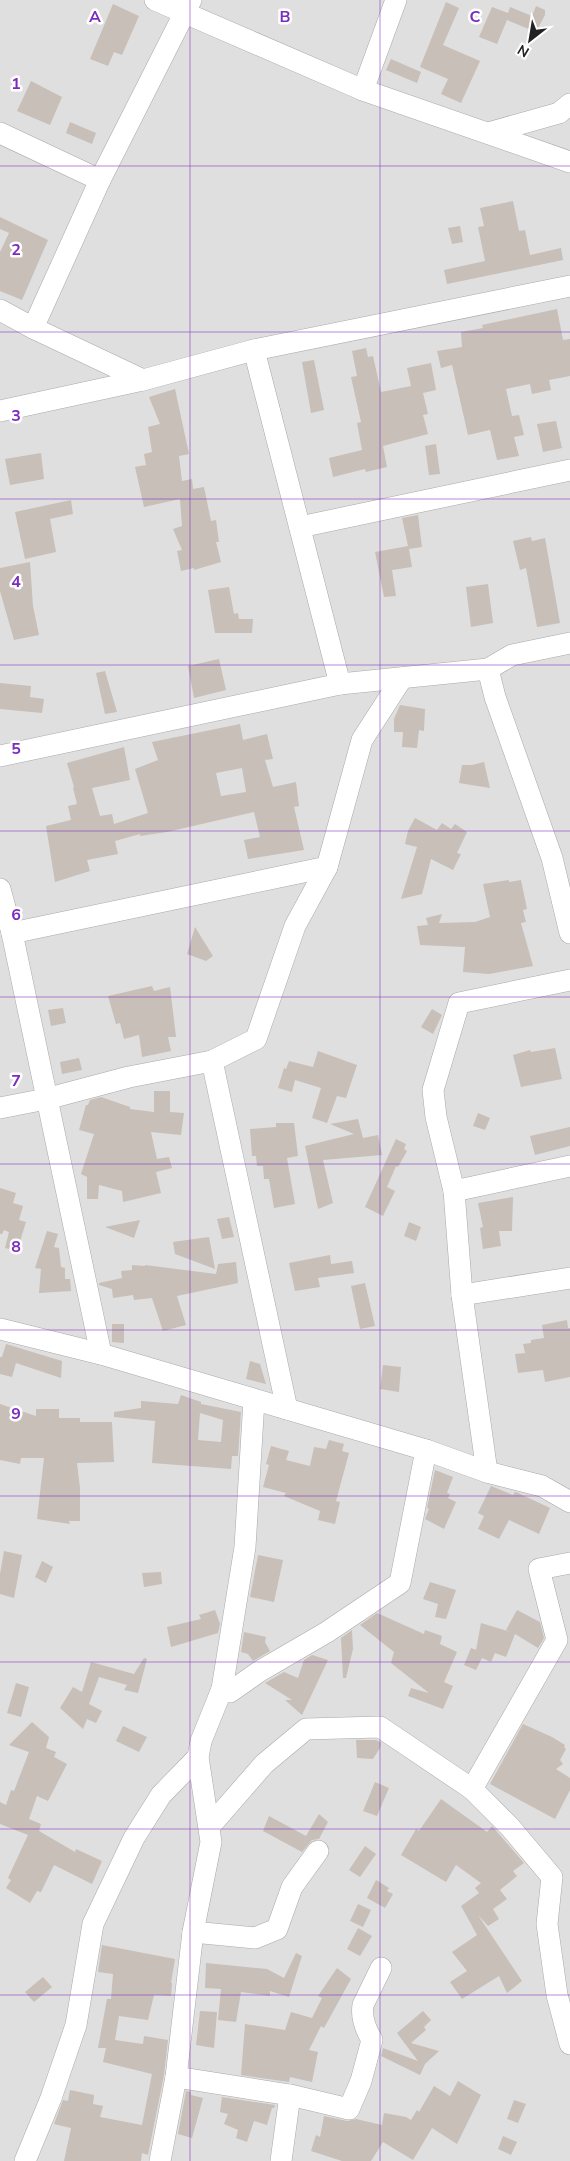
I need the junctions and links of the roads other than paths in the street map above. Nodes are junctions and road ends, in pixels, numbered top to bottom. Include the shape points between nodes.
1 (155, 0) edge
2 (396, 0) edge
3 (189, 6) edge
4 (362, 90) junction
5 (570, 104) edge
6 (0, 133) edge
7 (488, 133) junction
8 (570, 162) edge
9 (100, 180) junction
10 (570, 286) edge
11 (0, 310) edge
12 (33, 328) junction
13 (254, 350) junction
14 (144, 380) junction
15 (0, 411) edge
16 (570, 470) edge
17 (300, 527) junction
18 (570, 643) edge
19 (488, 669) junction
20 (402, 678) junction
21 (340, 684) junction
22 (0, 756) edge
23 (327, 867) junction
24 (0, 894) edge
25 (12, 933) junction
26 (570, 933) edge
27 (570, 980) edge
28 (212, 1061) junction
29 (46, 1099) junction
30 (0, 1108) edge
31 (570, 1166) edge
32 (454, 1192) junction
33 (570, 1278) edge
34 (462, 1295) junction
35 (0, 1329) edge
36 (101, 1354) junction
37 (254, 1400) junction
38 (288, 1409) junction
39 (426, 1450) junction
40 (487, 1472) junction
41 (570, 1484) edge
42 (542, 1486) junction
43 (570, 1502) edge
44 (570, 1563) edge
45 (222, 1689) junction
46 (198, 1757) junction
47 (472, 1789) junction
48 (210, 1826) junction
49 (318, 1851) dead end
50 (193, 1932) junction
51 (381, 1968) dead end
52 (570, 2044) edge
53 (176, 2077) junction
54 (290, 2095) junction
55 (25, 2161) edge
56 (160, 2161) edge
57 (280, 2161) edge

1 - 3 street
2 - 4 street
3 - 4 street
3 - 9 street
4 - 7 street
5 - 7 street via 559,113
6 - 9 street
7 - 8 street
9 - 12 street
10 - 13 street
11 - 12 street
12 - 14 street
13 - 14 street
13 - 17 street
14 - 15 street
16 - 17 street
17 - 21 street
18 - 19 street via 512,655
19 - 20 street
19 - 26 street via 495,698 552,858
20 - 21 street
20 - 23 street via 362,740
21 - 22 street
23 - 25 street
23 - 28 street via 295,926 256,1040
24 - 25 street
25 - 29 street
27 - 32 street via 459,1003 433,1090 436,1117
28 - 29 street via 129,1076
28 - 38 street
29 - 30 street
29 - 36 street
31 - 32 street
32 - 34 street
33 - 34 street
34 - 40 street
35 - 36 street
36 - 37 street
37 - 38 street
37 - 45 street via 245,1547
38 - 39 street
39 - 40 street
39 - 45 street via 400,1583 230,1692
40 - 42 street
41 - 42 street
42 - 43 street
44 - 47 street via 539,1569 557,1640
45 - 46 street
46 - 48 street
46 - 55 street via 161,1795 134,1838 93,1924 76,2025
47 - 48 street via 380,1727 306,1729 264,1764
47 - 52 street via 552,1876 547,1924 557,1995
48 - 50 street via 211,1842
49 - 50 street via 292,1887 277,1929 255,1938
50 - 53 street
51 - 54 street via 363,2005 366,2030 372,2040 361,2081 349,2109
53 - 54 street
53 - 56 street
54 - 57 street

